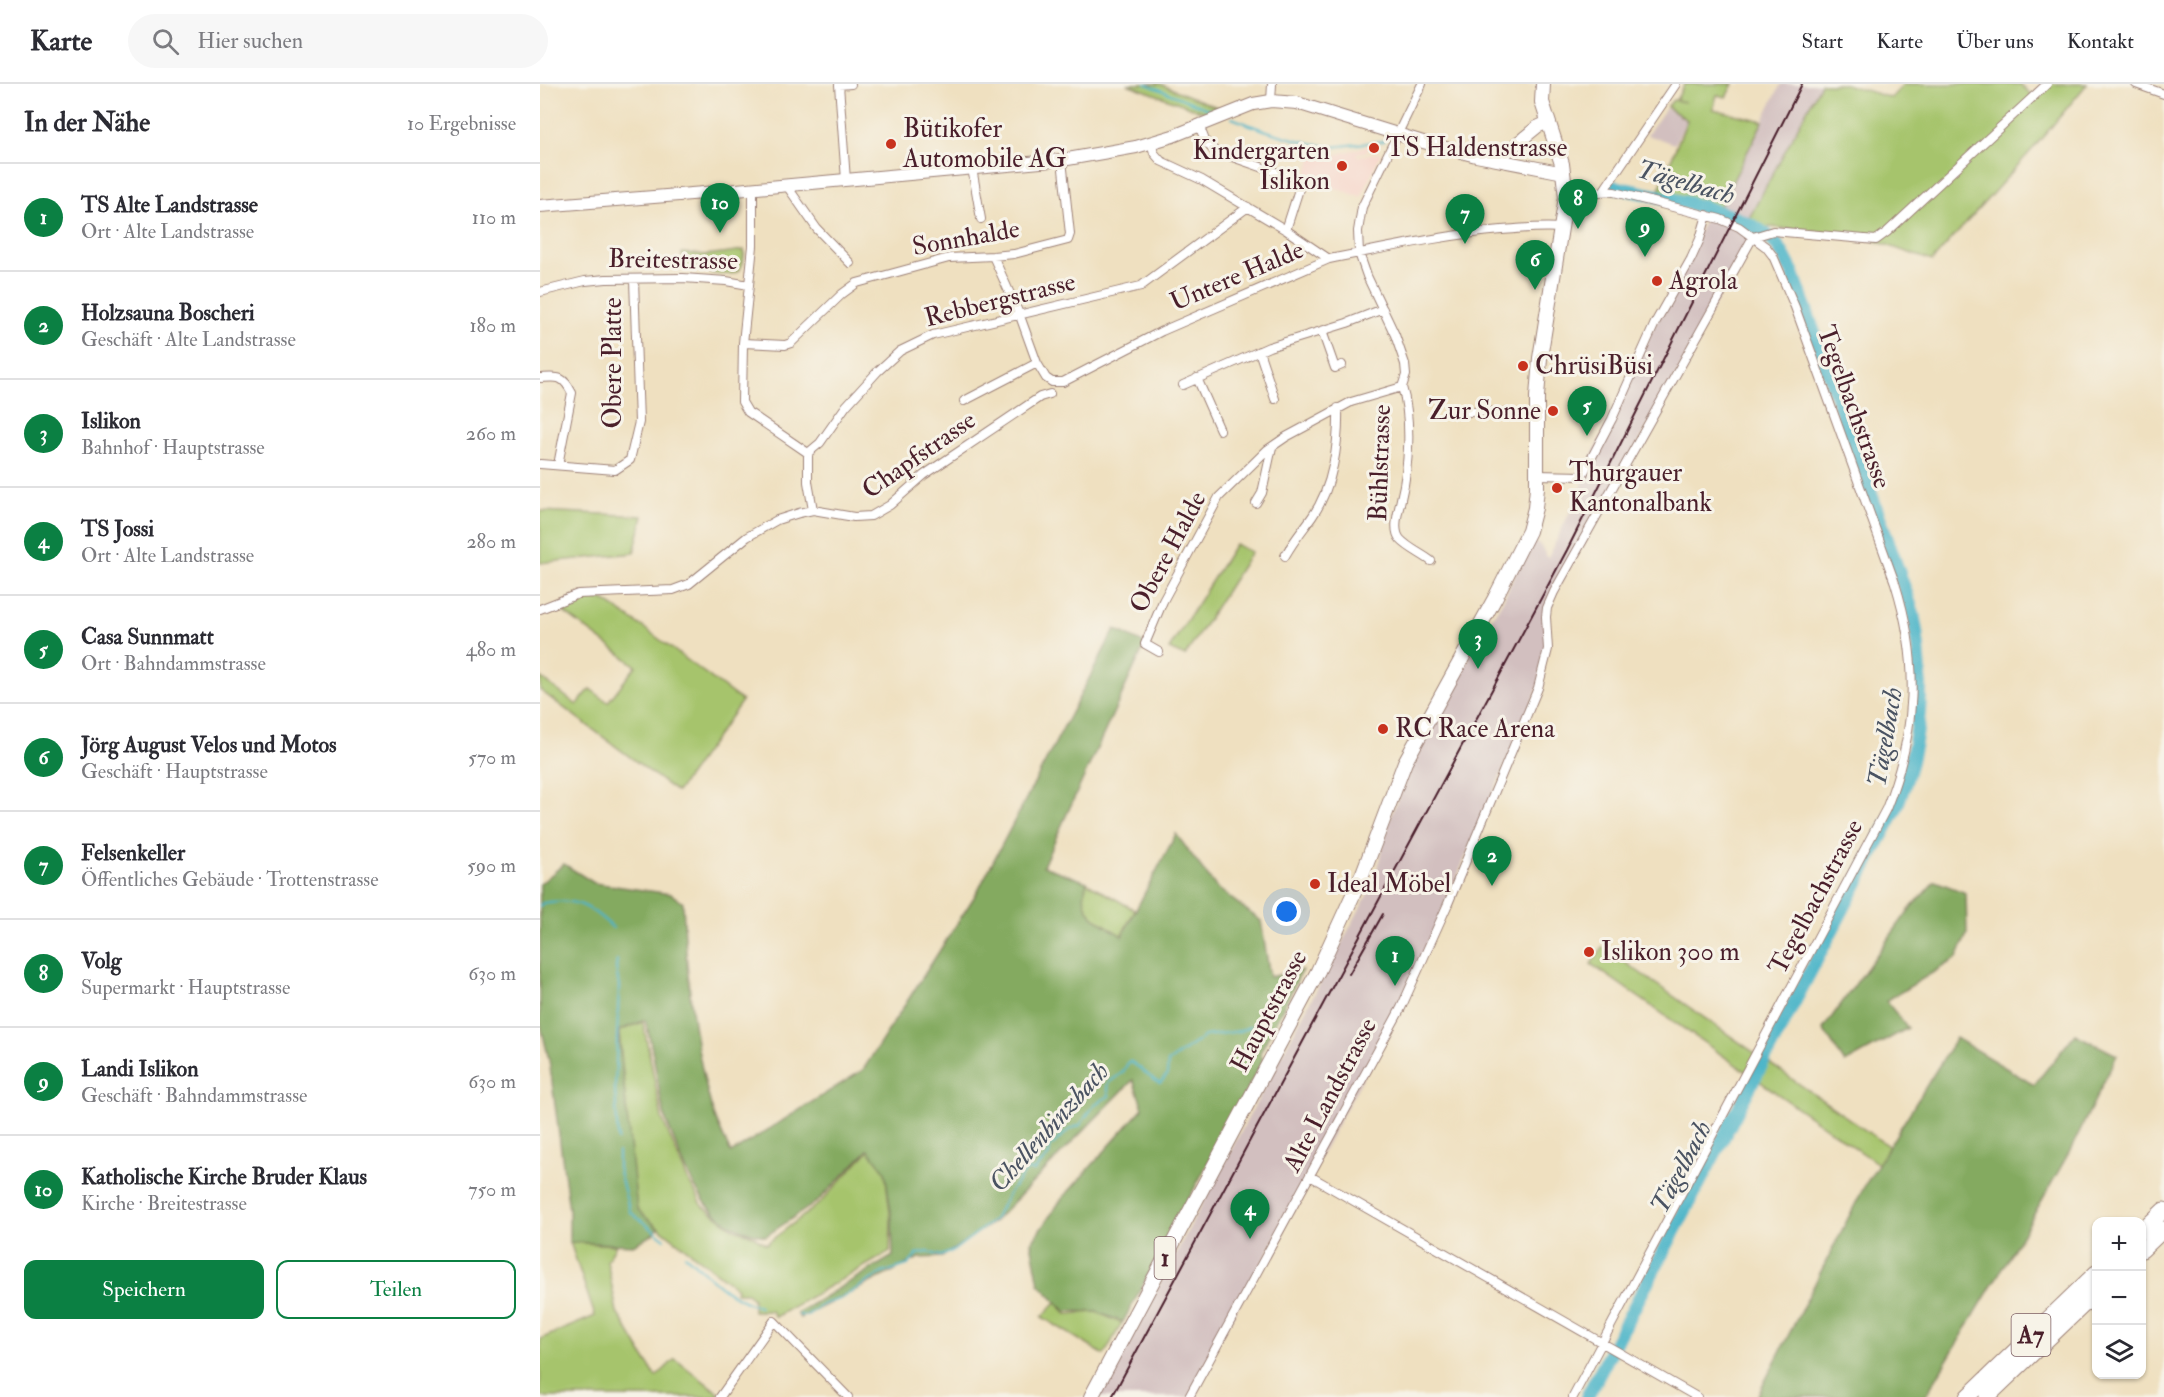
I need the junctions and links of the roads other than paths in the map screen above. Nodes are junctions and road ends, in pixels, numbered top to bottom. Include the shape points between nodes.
1 (851, 84) edge
2 (1272, 84) edge
3 (1422, 84) edge
4 (1542, 84) edge
5 (1676, 84) edge
6 (2047, 84) edge
7 (2136, 84) edge
8 (2164, 94) edge
9 (1271, 101) junction
10 (1548, 122) junction
11 (1199, 125) junction
12 (1397, 134) junction
13 (1151, 142) junction
14 (1062, 160) junction
15 (1497, 160) junction
16 (972, 168) junction
17 (1563, 173) junction
18 (846, 180) junction
19 (787, 186) junction
20 (753, 189) junction
21 (1604, 190) junction
22 (1566, 197) junction
23 (540, 206) edge
24 (1248, 207) junction
25 (1707, 215) junction
26 (981, 219) dead end
27 (1561, 228) junction
28 (1286, 230) junction
29 (1760, 235) junction
30 (1359, 253) junction
31 (993, 256) junction
32 (1329, 259) junction
33 (850, 262) dead end
34 (634, 280) junction
35 (749, 285) junction
36 (540, 292) edge
37 (1383, 309) junction
38 (1020, 316) junction
39 (1322, 331) junction
40 (743, 343) junction
41 (1259, 351) junction
42 (1037, 363) junction
43 (1342, 365) dead end
44 (540, 378) edge
45 (1197, 378) junction
46 (1183, 385) dead end
47 (1402, 387) junction
48 (1050, 394) dead end
49 (1275, 399) dead end
50 (964, 402) dead end
51 (1338, 408) junction
52 (1453, 413) dead end
53 (1536, 417) junction
54 (1220, 430) dead end
55 (1272, 447) junction
56 (808, 453) junction
57 (540, 464) edge
58 (558, 465) junction
59 (1537, 475) junction
60 (1256, 503) dead end
61 (813, 510) junction
62 (1285, 556) dead end
63 (1431, 561) dead end
64 (540, 609) edge
65 (1159, 652) dead end
66 (1310, 1176) junction
67 (2164, 1210) edge
68 (2146, 1227) edge
69 (2164, 1229) edge
70 (2146, 1246) edge
71 (2092, 1278) edge
72 (2092, 1298) edge
73 (1605, 1345) junction
74 (720, 1397) edge
75 (848, 1397) edge
76 (1091, 1397) edge
77 (1189, 1397) edge
78 (1573, 1397) edge
79 (1697, 1397) edge
80 (1967, 1397) edge
81 (1987, 1397) edge

1 - 18 street via 839,85
2 - 9 street
3 - 12 street
4 - 10 main road, Hauptstrasse / 1
5 - 21 street
6 - 29 street via 1876,240 1779,231
7 - 8 street
9 - 11 street
9 - 12 street via 1297,104
10 - 15 street
10 - 17 main road, Hauptstrasse / 1
11 - 13 street
11 - 28 street via 1206,143 1215,151 1293,178 1299,186
12 - 15 street
12 - 30 street via 1362,207
13 - 14 street
13 - 24 street via 1161,161
14 - 16 street
14 - 31 street, Sonnhalde via 1068,240
15 - 17 street
16 - 18 street
16 - 26 street
17 - 22 main road, Hauptstrasse / 1
18 - 19 street
19 - 20 street
19 - 33 street via 817,229
20 - 23 street
20 - 35 street, Breitestrasse
21 - 22 street, Tegelbachstrasse
21 - 25 street, Tegelbachstrasse
22 - 27 main road, Hauptstrasse / 1
24 - 28 street
24 - 38 street, Rebbergstrasse via 1141,286
25 - 29 street, Tegelbachstrasse
25 - 59 street via 1691,259 1655,323 1582,476
27 - 30 street, Untere Halde via 1491,231
27 - 53 main road, Hauptstrasse / 1 via 1540,358
28 - 32 street
29 - 66 street, Alte Landstrasse via 1554,592 1547,608 1547,654 1526,720 1401,1008
29 - 73 street, Tegelbachstrasse via 1783,275 1895,583 1910,652 1910,729 1897,781 1876,829
30 - 32 street, Untere Halde
30 - 37 street
31 - 38 street
31 - 40 street, Sonnhalde via 949,258 857,283 791,343
32 - 42 street, Untere Halde via 1162,332 1063,382 1046,378
34 - 35 street, Breitestrasse via 683,278
34 - 36 street, Breitestrasse via 585,281
34 - 58 street, Obere Platte via 639,422 630,460 615,470
35 - 40 street
37 - 39 street
37 - 47 street via 1405,364
38 - 42 street
38 - 56 street, Rebbergstrasse via 933,335 900,351 846,406 820,443
39 - 41 street
39 - 43 street via 1335,368
40 - 56 street via 742,402 748,412
41 - 45 street
41 - 49 street
42 - 50 street
44 - 58 street via 558,377 572,393
45 - 46 street
45 - 54 street
47 - 51 street, Obere Halde
47 - 63 street, Bühlstrasse via 1406,478 1397,533 1400,540
48 - 61 street, Chapfstrasse via 924,475 891,505 871,516
51 - 55 street, Obere Halde
51 - 62 street via 1335,453 1325,491
52 - 53 street via 1489,410
53 - 59 main road, Hauptstrasse / 1
55 - 60 street via 1262,493
55 - 65 street, Obere Halde via 1219,497 1195,540 1145,644
56 - 61 street
57 - 58 street, Obere Platte
59 - 76 main road, Hauptstrasse / 1 via 1535,508 1528,531 1405,762 1363,873 1319,970
61 - 64 street, Chapfstrasse via 747,537 689,584 673,590 578,594
66 - 73 street
66 - 77 street, Alte Landstrasse
67 - 68 highway
69 - 70 highway
71 - 80 highway, A7
72 - 81 highway, A7
73 - 78 street, Tegelbachstrasse
73 - 79 street
74 - 75 street via 774,1321

